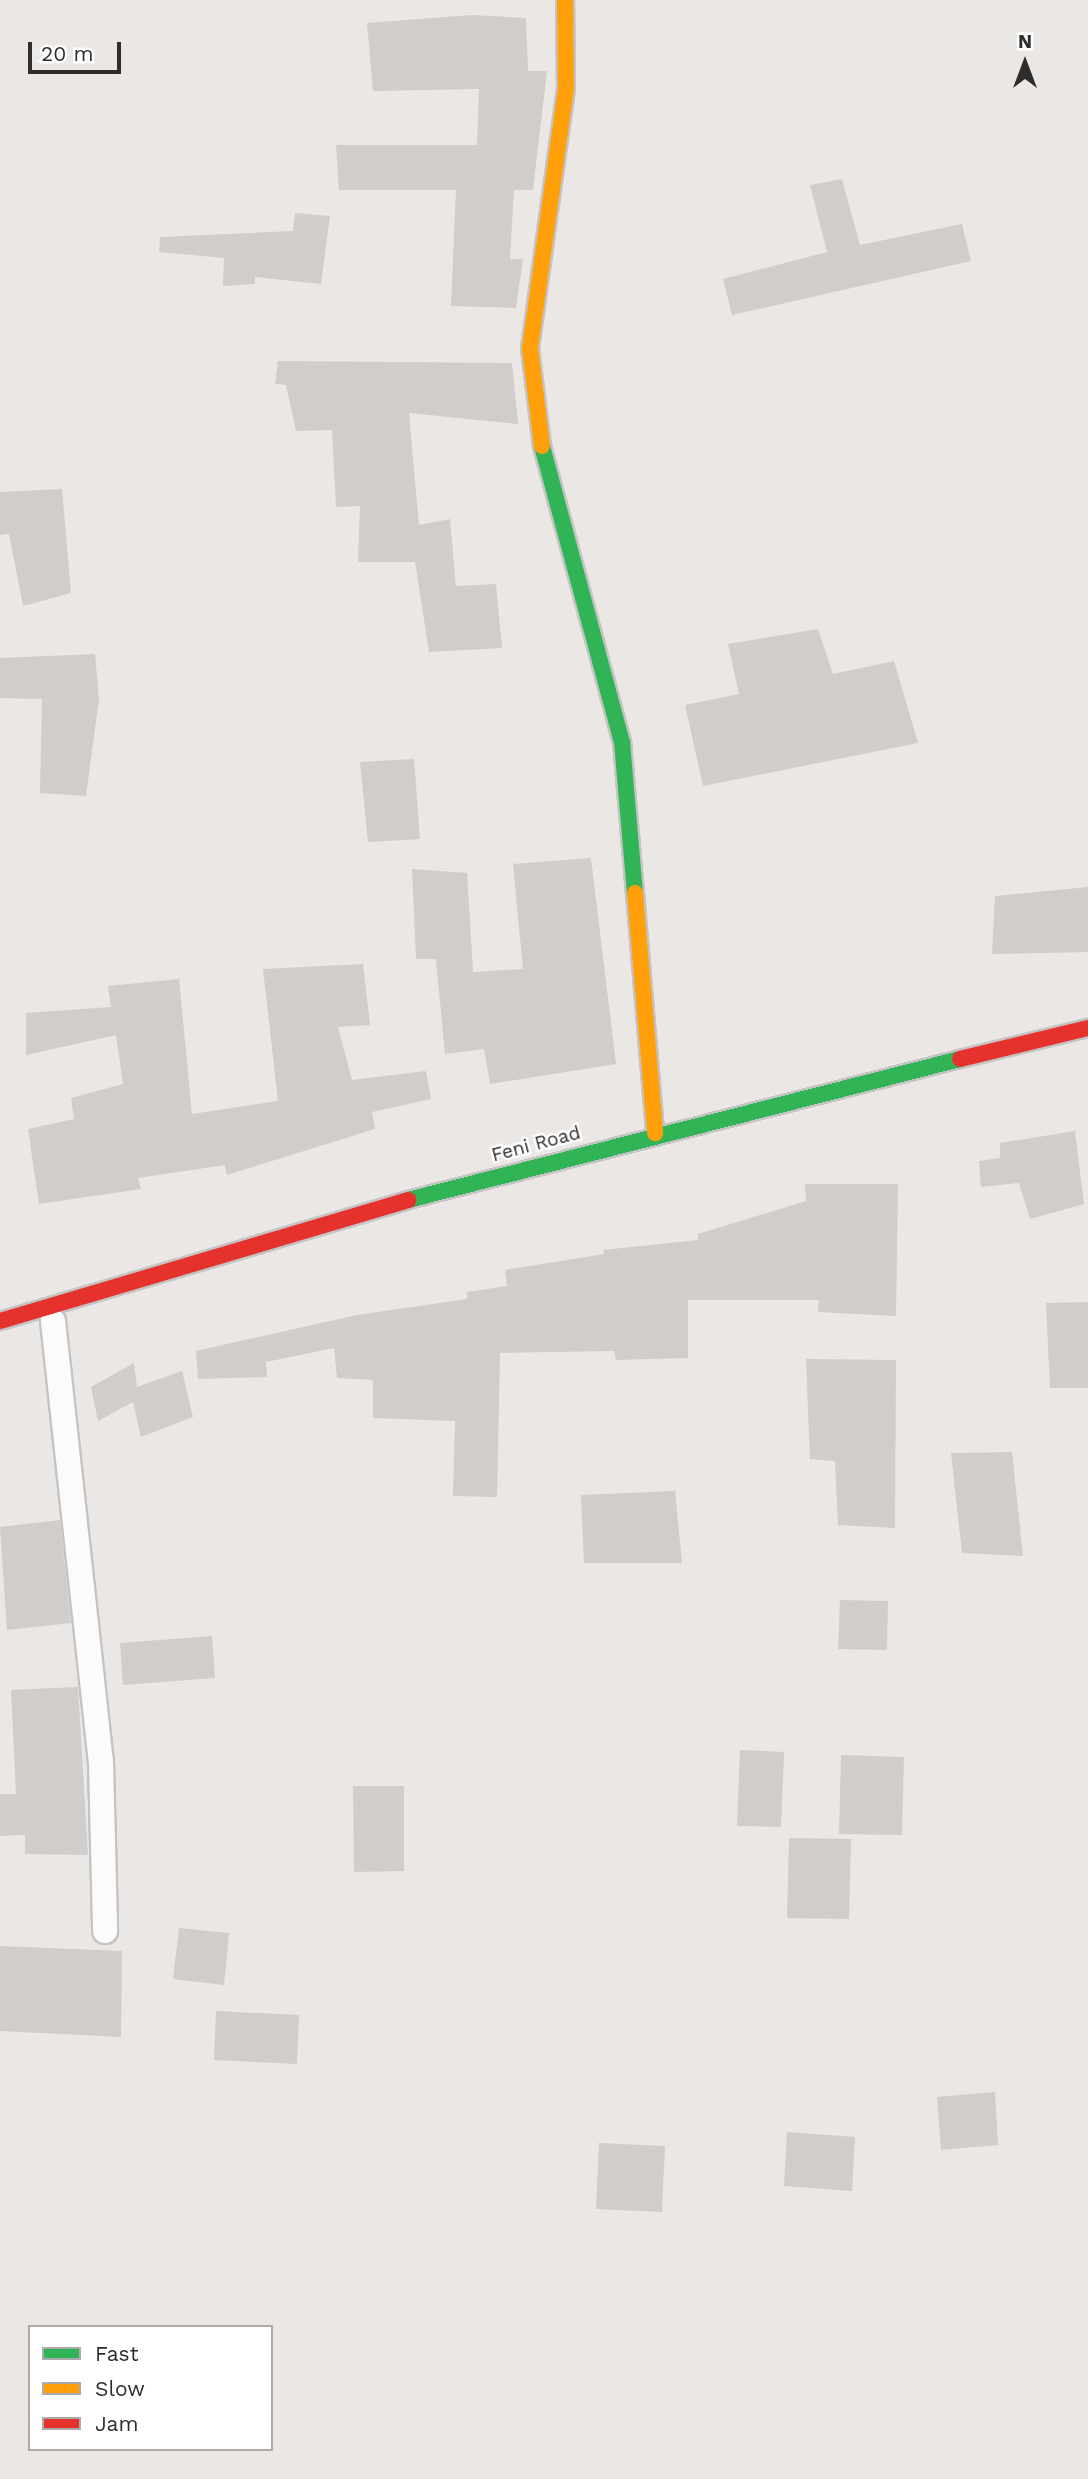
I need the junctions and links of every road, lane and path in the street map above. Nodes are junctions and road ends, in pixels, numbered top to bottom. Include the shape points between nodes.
1 (565, 0) edge
2 (1088, 1028) edge
3 (655, 1133) junction
4 (722, 1139) dead end
5 (0, 1321) edge
6 (52, 1321) junction
7 (0, 1338) edge
8 (105, 1931) dead end

1 - 3 main road via 566,89 530,348 538,430 622,742
2 - 3 main road, Feni Road
3 - 5 main road, Feni Road via 329,1222
4 - 6 main road via 435,1209
6 - 7 main road
6 - 8 street via 100,1749

